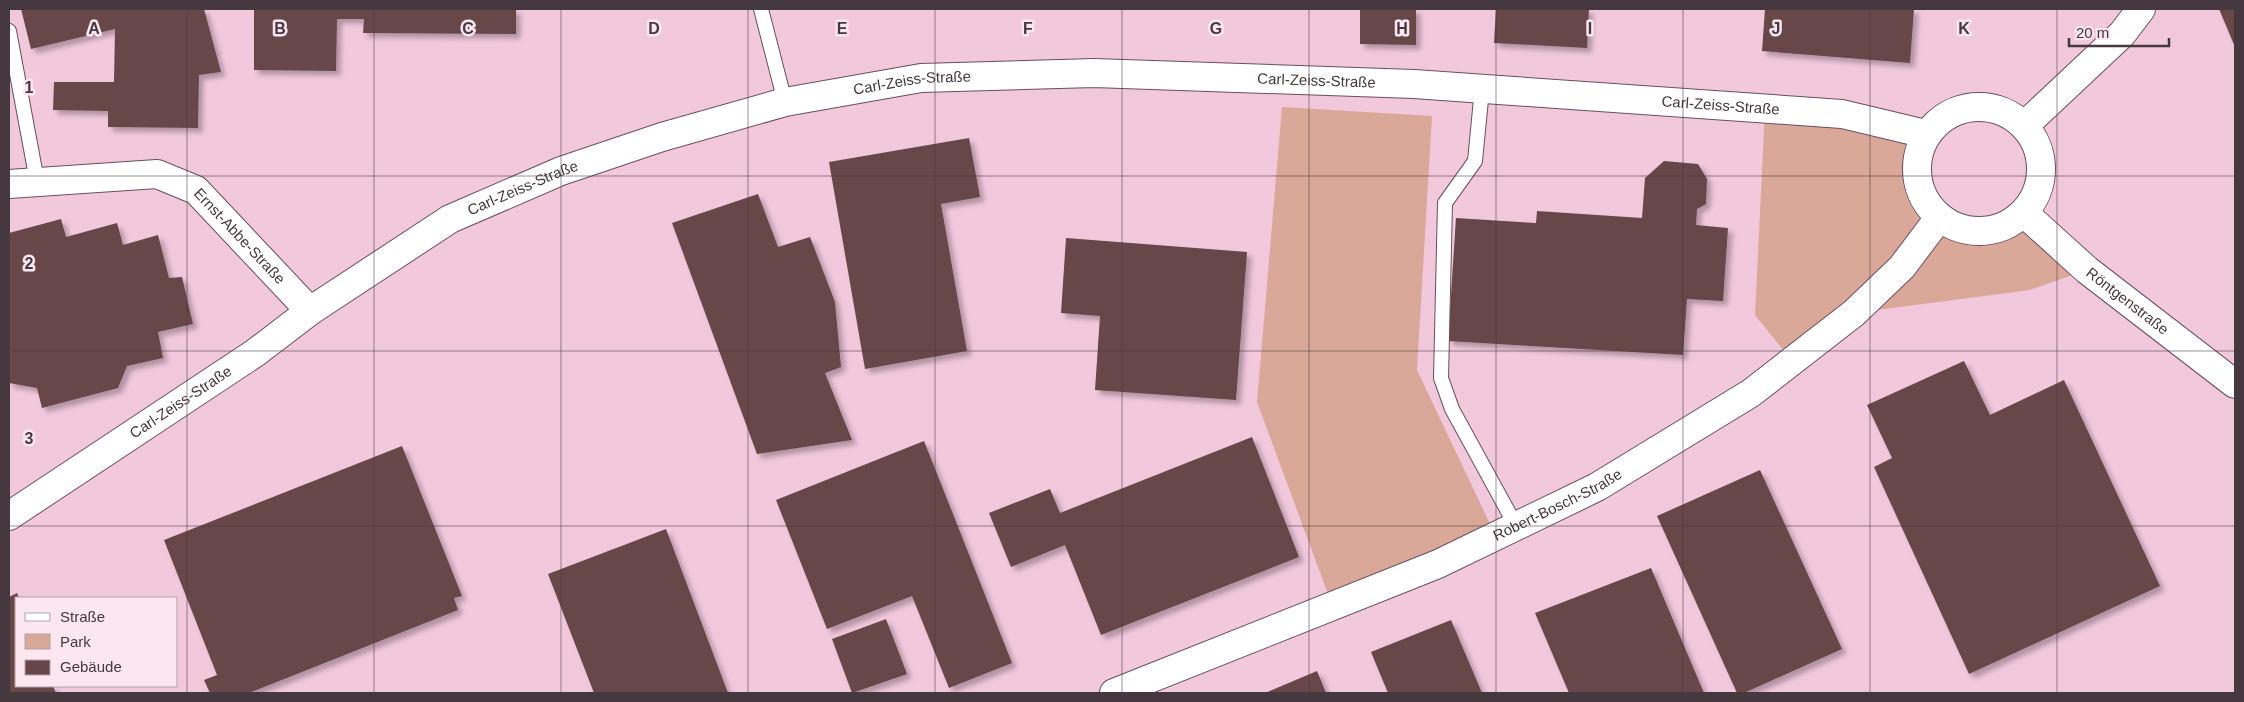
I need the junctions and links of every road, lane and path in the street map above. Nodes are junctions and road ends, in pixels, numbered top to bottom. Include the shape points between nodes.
1 (761, 9) edge
2 (2141, 9) edge
3 (9, 30) edge
4 (1482, 89) junction
5 (785, 102) junction
6 (2024, 125) junction
7 (1926, 134) junction
8 (37, 181) junction
9 (9, 184) edge
10 (2024, 213) junction
11 (1939, 218) junction
12 (310, 311) junction
13 (2235, 384) edge
14 (9, 516) edge
15 (1516, 526) junction
16 (1114, 693) edge

1 - 5 lane
2 - 6 street via 2122,34
3 - 8 lane
4 - 5 street, Carl-Zeiss-Straße via 1094,73 921,78
4 - 7 street, Carl-Zeiss-Straße via 1842,114
4 - 15 lane via 1474,161 1445,203 1441,378 1452,409
5 - 12 street, Carl-Zeiss-Straße via 662,137 561,171 458,216
6 - 7 street via 2002,110 1973,106 1944,116
6 - 10 street via 2037,144 2042,169 2037,194
7 - 11 street via 1917,155 1916,178 1923,200
8 - 9 street, Ernst-Abbe-Straße
8 - 12 street, Ernst-Abbe-Straße via 156,174 196,190
10 - 11 street via 2002,228 1979,232 1956,228
10 - 13 street, Röntgenstraße via 2087,270
11 - 15 street, Robert-Bosch-Straße via 1902,267 1854,313 1751,393 1598,488
12 - 14 street, Carl-Zeiss-Straße via 255,353
15 - 16 street, Robert-Bosch-Straße via 1438,564

